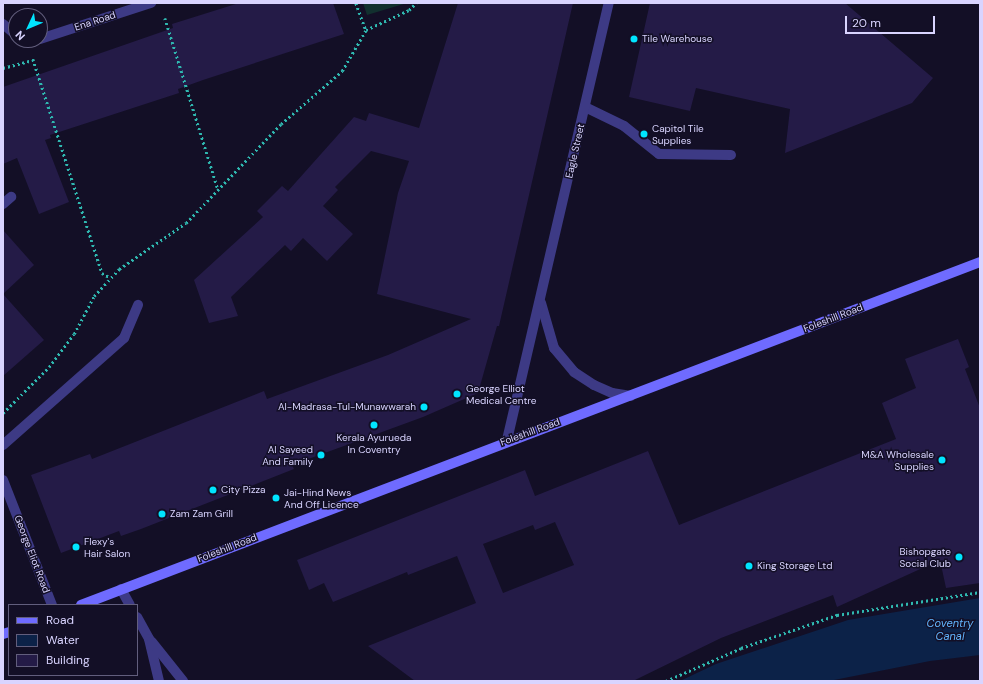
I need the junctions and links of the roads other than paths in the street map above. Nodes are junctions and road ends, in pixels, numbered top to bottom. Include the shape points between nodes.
1 (151, 3) edge
2 (609, 3) edge
3 (48, 36) edge
4 (585, 107) junction
5 (731, 155) dead end
6 (980, 262) edge
7 (540, 299) junction
8 (138, 305) dead end
9 (631, 396) junction
10 (507, 440) junction
11 (3, 445) edge
12 (3, 480) edge
13 (121, 589) junction
14 (52, 604) edge
15 (84, 604) edge
16 (129, 604) edge
17 (138, 619) edge
18 (149, 639) junction
19 (159, 681) edge
20 (183, 681) edge

1 - 3 street, Ena Road
2 - 4 street, Eagle Street
4 - 5 street via 624,126 659,154
4 - 7 street, Eagle Street
6 - 9 main road, Foleshill Road
7 - 9 street, Eagle Street via 554,348 574,372 594,386 612,393
7 - 10 street, Eagle Street
8 - 11 street via 124,338
9 - 10 main road, Foleshill Road
10 - 13 main road, Foleshill Road
12 - 14 street, George Eliot Road
13 - 15 main road, Foleshill Road
13 - 16 street
17 - 18 street
18 - 19 street
18 - 20 street

